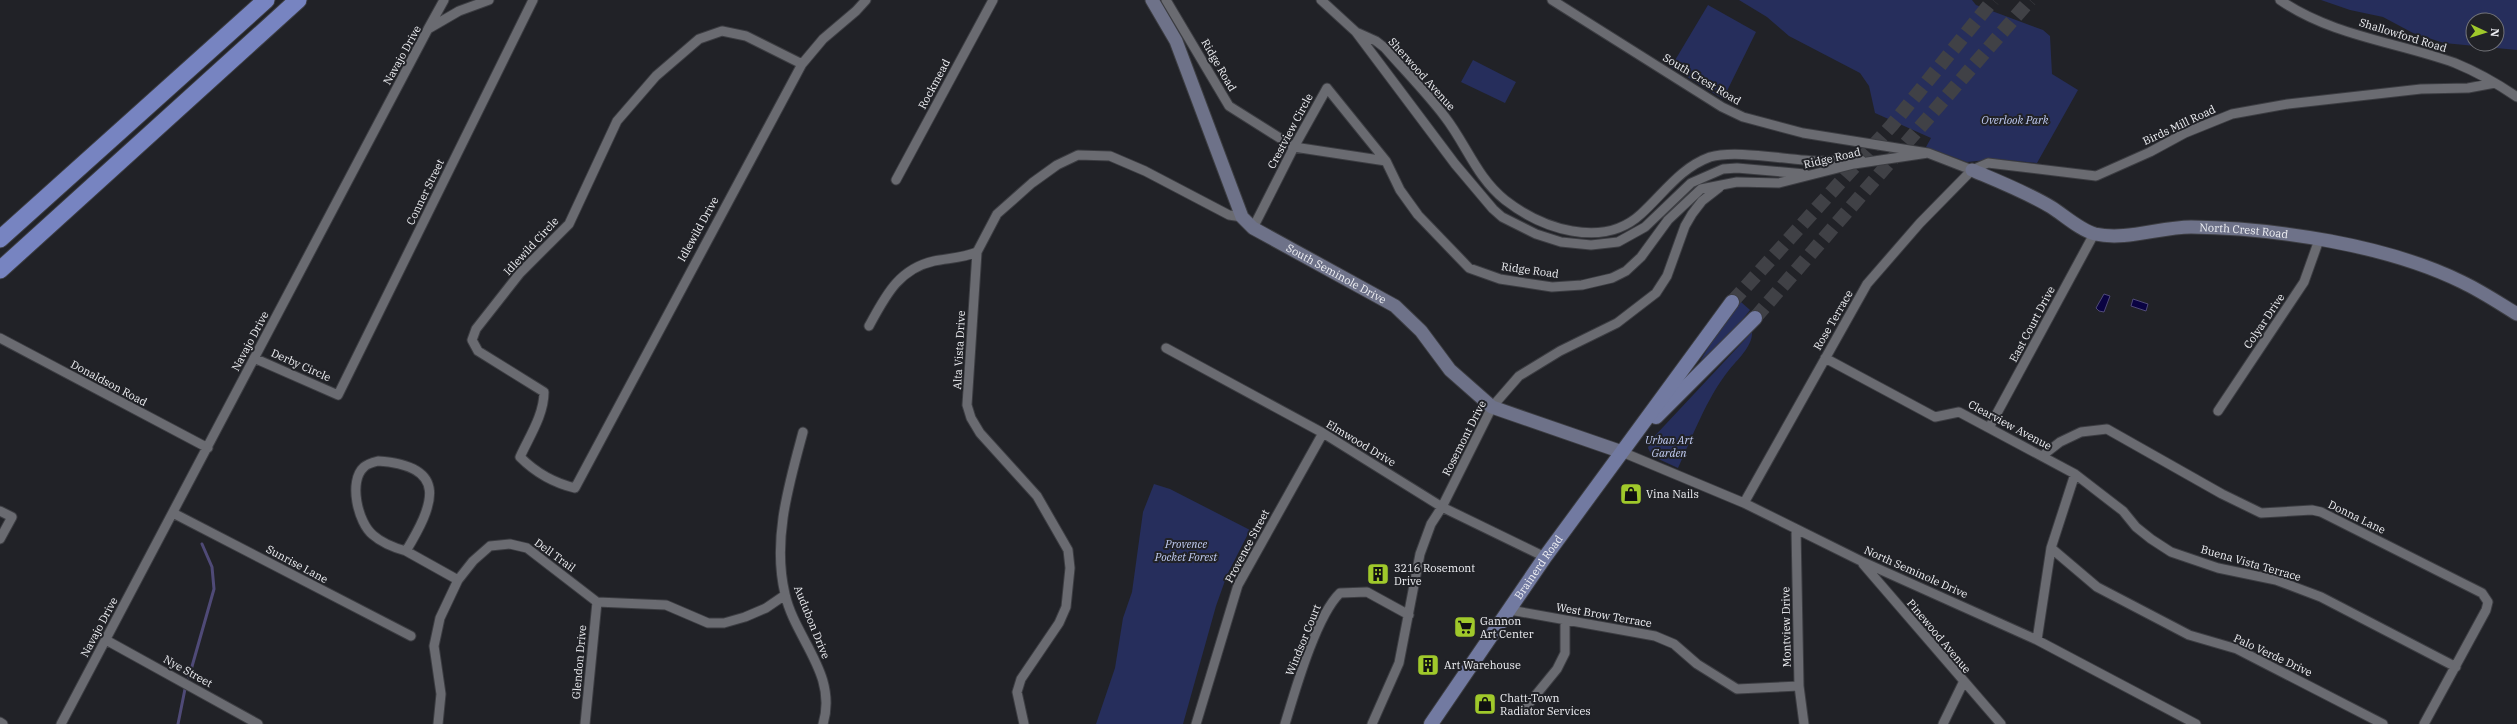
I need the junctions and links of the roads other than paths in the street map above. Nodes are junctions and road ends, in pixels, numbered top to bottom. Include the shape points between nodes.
1 (266, 0) edge
2 (298, 0) edge
3 (444, 0) edge
4 (489, 0) edge
5 (533, 0) edge
6 (866, 0) edge
7 (993, 0) edge
8 (1152, 0) edge
9 (1166, 0) edge
10 (1321, 0) edge
11 (1552, 0) edge
12 (2280, 0) edge
13 (428, 29) junction
14 (1356, 32) junction
15 (802, 64) junction
16 (2495, 82) junction
17 (2517, 97) edge
18 (1294, 147) junction
19 (1928, 153) junction
20 (1877, 161) junction
21 (1386, 162) junction
22 (1972, 170) junction
23 (1811, 175) junction
24 (896, 180) dead end
25 (1724, 184) junction
26 (1242, 217) junction
27 (1253, 228) junction
28 (2094, 234) junction
29 (0, 239) edge
30 (2319, 240) junction
31 (977, 252) junction
32 (0, 270) edge
33 (1732, 302) tunnel mouth
34 (2517, 314) edge
35 (1755, 318) tunnel mouth
36 (869, 326) dead end
37 (0, 338) edge
38 (1166, 348) dead end
39 (254, 358) junction
40 (1825, 358) junction
41 (338, 395) joint
42 (1492, 407) junction
43 (2218, 411) dead end
44 (1990, 426) junction
45 (803, 432) dead end
46 (1323, 434) junction
47 (208, 448) junction
48 (1622, 452) junction
49 (2042, 456) junction
50 (2075, 474) junction
51 (575, 488) joint
52 (1744, 503) junction
53 (1442, 507) junction
54 (0, 511) edge
55 (173, 512) junction
56 (1796, 529) junction
57 (0, 540) edge
58 (2051, 548) junction
59 (406, 551) junction
60 (1545, 557) junction
61 (1861, 561) junction
62 (458, 580) junction
63 (785, 595) junction
64 (597, 602) junction
65 (1510, 610) junction
66 (1409, 615) junction
67 (1565, 622) junction
68 (411, 636) dead end
69 (106, 640) junction
70 (2037, 640) junction
71 (2456, 667) junction
72 (1963, 683) junction
73 (1799, 686) junction
74 (1526, 707) dead end
75 (0, 722) edge
76 (3, 724) edge
77 (61, 724) edge
78 (258, 724) edge
79 (438, 724) edge
80 (585, 724) edge
81 (823, 724) edge
82 (1024, 724) edge
83 (1196, 724) edge
84 (1285, 724) edge
85 (1372, 724) edge
86 (1431, 724) edge
87 (1804, 724) edge
88 (1943, 724) edge
89 (2001, 724) edge
90 (2196, 724) edge
91 (2383, 724) edge
92 (2424, 724) edge

1 - 29 highway
2 - 32 highway
3 - 13 street
4 - 13 street, Navajo Drive via 459,11
5 - 41 street, Conner Street
6 - 15 street, Idlewild Drive via 856,12 823,39
7 - 24 street, Rockmead
8 - 26 street, South Seminole Drive via 1176,41
9 - 18 street, Ridge Road via 1229,106
10 - 14 street, Sherwood Avenue
11 - 19 street, South Crest Road via 1743,118 1803,132
12 - 16 street, Shallowford Road via 2326,25 2455,64
13 - 39 street, Navajo Drive
14 - 20 street, Sherwood Avenue via 1385,48 1446,117 1483,178 1504,199 1537,221 1560,228 1593,233 1625,226 1672,181 1694,164 1711,157 1742,154 1816,161
14 - 23 street, Sherwood Avenue via 1488,204 1502,217 1548,239 1591,245 1618,242 1645,227 1691,184 1723,169
15 - 51 street, Idlewild Drive
15 - 51 street, Idlewild Circle via 746,36 722,31 699,39 656,76 616,121 569,224 520,273 476,330 472,340 478,351 544,392 544,402 539,416 520,457 529,466 559,484
16 - 17 street, Shallowford Road
16 - 22 street, Birds Mill Road via 2468,88 2421,89 2288,104 2232,114 2185,133 2096,176 1988,163
18 - 21 street, Ridge Road
18 - 21 street, Crestview Circle via 1328,88
18 - 27 street, Crestview Circle
19 - 20 street, Ridge Road
19 - 22 street, South Crest Road
20 - 23 street, Ridge Road
21 - 25 street, Ridge Road via 1400,190 1418,215 1469,268 1500,279 1552,287 1582,285 1612,278 1626,270 1640,257 1668,220 1701,189
22 - 28 street, North Crest Road via 2020,191
22 - 40 street, Rose Terrace via 1866,284
23 - 25 street, Ridge Road via 1779,183
25 - 42 street, Rosemont Drive via 1692,214 1685,226 1667,276 1656,293 1617,323 1560,351 1519,376
26 - 27 street, South Seminole Drive
26 - 31 street, Alta Vista Drive via 1229,215 1145,171 1110,156 1078,155 1057,165 1012,199 997,214
27 - 42 street, South Seminole Drive via 1395,306 1421,331 1450,370
28 - 30 street, North Crest Road via 2120,235 2190,227 2255,231
28 - 44 street, East Court Drive
30 - 34 street, North Crest Road via 2428,268 2462,282
30 - 43 street, Colyar Drive via 2304,282
31 - 36 street via 968,256 920,264 904,274 892,284
31 - 82 street, Alta Vista Drive via 967,405 970,418 980,433 1037,496 1063,539 1068,550 1070,568 1066,607 1019,685 1017,692
33 - 48 main road, Brainerd Road
35 - 48 main road, Brainerd Road
37 - 47 street, Donaldson Road
38 - 46 street, Elmwood Drive
39 - 41 street, Derby Circle
39 - 47 street, Navajo Drive
40 - 44 street, Clearview Avenue via 1935,417 1959,412
40 - 52 street, Rose Terrace
42 - 48 street, South Seminole Drive
42 - 53 street, Rosemont Drive
44 - 49 street, Clearview Avenue
45 - 63 street, Audubon Drive via 783,516 782,570
46 - 53 street, Elmwood Drive
46 - 83 street, Provence Street via 1238,585
47 - 55 street, Navajo Drive
48 - 52 street, North Seminole Drive
48 - 60 main road, Brainerd Road
49 - 50 street, Clearview Avenue
49 - 71 street, Donna Lane via 2060,442 2081,432 2107,429 2261,513 2312,510 2321,512 2453,578 2482,593 2488,602
50 - 58 street
50 - 71 street, Buena Vista Terrace via 2123,511 2136,527 2171,552 2218,568 2276,580 2320,597
52 - 56 street, North Seminole Drive
53 - 60 street, Elmwood Drive
53 - 66 street, Rosemont Drive via 1431,524 1420,554
54 - 57 street via 12,517
55 - 68 street, Sunrise Lane
55 - 69 street, Navajo Drive
56 - 61 street, North Seminole Drive
56 - 73 street, Montview Drive
58 - 70 street
58 - 91 street, Palo Verde Drive via 2097,587 2189,635 2237,649
59 - 59 street via 428,510 431,492 425,478 413,468 395,462 378,461 364,467 356,482 361,515 372,535 392,547
59 - 62 street
60 - 65 main road, Brainerd Road
61 - 70 street, North Seminole Drive
61 - 72 street, Pinewood Avenue
62 - 64 street, Dell Trail via 473,561 490,546 510,544 527,548
62 - 79 street, Dell Trail via 440,618 434,646 441,694
63 - 64 street via 766,608 724,623 708,623 666,606
63 - 81 street, Audubon Drive via 824,681 828,698
64 - 80 street, Glendon Drive
65 - 67 street, West Brow Terrace
65 - 86 main road, Brainerd Road
66 - 84 street, Windsor Court via 1367,592 1340,593 1331,602 1320,624
66 - 85 street, Rosemont Drive via 1399,663
67 - 73 street, West Brow Terrace via 1655,636 1674,644 1697,664 1737,689
67 - 74 street via 1565,653 1557,669
69 - 77 street, Navajo Drive
69 - 78 street, Nye Street
70 - 90 street, North Seminole Drive
71 - 92 street, Donna Lane
72 - 88 street
72 - 89 street, Pinewood Avenue
73 - 87 street, Montview Drive
75 - 76 street

